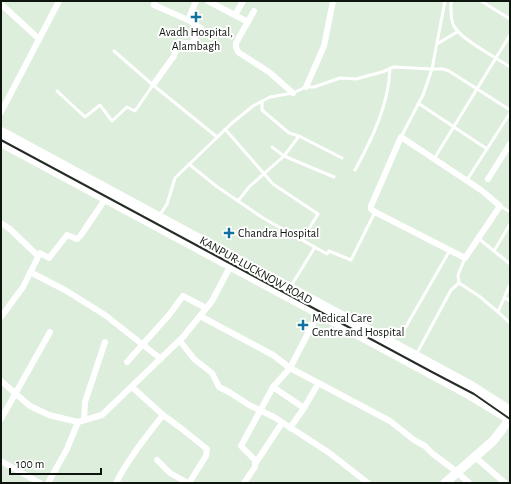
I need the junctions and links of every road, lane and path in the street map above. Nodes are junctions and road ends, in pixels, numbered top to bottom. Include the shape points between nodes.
1 (59, 1) edge
2 (155, 1) edge
3 (196, 1) edge
4 (208, 1) edge
5 (243, 1) edge
6 (333, 1) edge
7 (445, 1) edge
8 (451, 1) edge
9 (481, 1) edge
10 (1, 4) edge
11 (254, 11) dead end
12 (235, 15) junction
13 (510, 19) edge
14 (188, 20) junction
15 (248, 22) junction
16 (457, 32) junction
17 (510, 35) edge
18 (39, 39) junction
19 (437, 44) junction
20 (114, 51) dead end
21 (496, 58) junction
22 (510, 67) edge
23 (390, 68) junction
24 (432, 69) junction
25 (153, 85) junction
26 (306, 87) junction
27 (477, 88) junction
28 (57, 91) dead end
29 (293, 93) junction
30 (262, 102) junction
31 (418, 103) junction
32 (510, 111) edge
33 (1, 112) edge
34 (454, 126) junction
35 (225, 129) junction
36 (1, 132) edge
37 (300, 136) junction
38 (217, 137) junction
39 (401, 137) junction
40 (1, 142) edge
41 (510, 144) edge
42 (272, 147) dead end
43 (487, 149) junction
44 (284, 156) junction
45 (342, 158) dead end
46 (434, 159) junction
47 (189, 164) junction
48 (355, 170) dead end
49 (264, 174) junction
50 (334, 177) dead end
51 (488, 179) dead end
52 (467, 181) junction
53 (106, 198) junction
54 (238, 201) junction
55 (500, 206) junction
56 (375, 212) junction
57 (510, 212) edge
58 (157, 220) junction
59 (1, 223) edge
60 (510, 224) edge
61 (478, 238) junction
62 (302, 240) junction
63 (315, 247) junction
64 (450, 250) junction
65 (494, 251) junction
66 (38, 256) junction
67 (465, 258) junction
68 (510, 264) edge
69 (231, 265) junction
70 (30, 272) junction
71 (459, 283) junction
72 (510, 284) edge
73 (289, 288) junction
74 (504, 297) junction
75 (510, 301) edge
76 (206, 308) junction
77 (319, 312) junction
78 (498, 312) junction
79 (1, 315) edge
80 (200, 316) junction
81 (510, 323) edge
82 (404, 330) dead end
83 (50, 332) dead end
84 (180, 341) junction
85 (105, 342) dead end
86 (384, 343) junction
87 (142, 344) junction
88 (415, 355) junction
89 (161, 359) junction
90 (127, 362) dead end
91 (290, 368) junction
92 (1, 381) edge
93 (318, 384) junction
94 (132, 387) junction
95 (273, 387) junction
96 (16, 393) junction
97 (304, 408) junction
98 (260, 410) junction
99 (510, 411) edge
100 (163, 415) junction
101 (1, 419) edge
102 (510, 419) edge
103 (81, 421) junction
104 (282, 423) junction
105 (290, 428) junction
106 (475, 457) junction
107 (157, 460) dead end
108 (1, 461) edge
109 (255, 464) junction
110 (457, 472) junction
111 (40, 483) edge
112 (48, 483) edge
113 (116, 483) edge
114 (188, 483) edge
115 (244, 483) edge
116 (368, 483) edge
117 (445, 483) edge
118 (468, 483) edge
119 (505, 483) edge

1 - 18 street
2 - 14 street via 154,5
3 - 14 street
4 - 12 street
5 - 12 street
6 - 26 street via 324,46
7 - 19 lane
8 - 16 lane via 452,22
9 - 13 lane
10 - 18 street
11 - 15 street
12 - 15 street
14 - 25 street via 201,28 191,44 179,42 174,56
15 - 29 street via 236,44 238,52 269,72
16 - 19 lane
16 - 21 lane
17 - 21 lane
18 - 33 street
19 - 24 lane
20 - 25 lane
21 - 22 lane
21 - 27 lane
23 - 24 lane
23 - 26 lane via 356,79 340,78 314,88
23 - 48 lane via 390,79 380,117 372,139
24 - 27 lane via 449,71
24 - 31 lane
25 - 28 lane via 135,111 127,107 112,121 100,104 85,117
25 - 38 lane
26 - 29 lane
27 - 32 lane
27 - 34 lane
29 - 30 lane via 270,97
30 - 35 lane via 253,106
30 - 37 lane via 262,110 289,133
31 - 34 lane
31 - 39 lane
32 - 43 lane
34 - 43 lane
34 - 46 lane
35 - 38 lane
35 - 49 lane
36 - 58 main road, KANPUR-LUCKNOW ROAD
37 - 44 lane
37 - 45 lane
38 - 47 lane
39 - 46 street
39 - 56 street via 371,206
40 - 53 main road, KANPUR-LUCKNOW ROAD
41 - 51 street
42 - 44 lane
43 - 52 lane
44 - 49 lane
44 - 50 lane
46 - 52 street
47 - 54 lane
47 - 58 lane via 175,178 167,204
49 - 54 lane
49 - 62 lane via 273,184 318,214
52 - 55 street
53 - 58 main road, KANPUR-LUCKNOW ROAD
53 - 66 street via 77,239 67,235 49,258 40,253
54 - 62 lane
55 - 57 lane
55 - 61 street
56 - 63 lane via 351,260 329,251 327,254
56 - 64 street
58 - 69 main road, KANPUR-LUCKNOW ROAD
58 - 73 main road, KANPUR-LUCKNOW ROAD
59 - 66 street
60 - 65 lane
61 - 65 lane
61 - 67 street
62 - 63 lane
63 - 73 lane
64 - 67 street
64 - 82 lane
65 - 68 lane
66 - 70 street
67 - 71 lane via 458,275
69 - 76 street
69 - 77 main road, KANPUR-LUCKNOW ROAD
70 - 79 street via 23,287
70 - 87 street via 105,315
71 - 78 lane
71 - 88 lane via 451,290
72 - 74 lane
73 - 86 main road, KANPUR-LUCKNOW ROAD
74 - 75 lane
74 - 78 lane
76 - 80 street
76 - 87 street via 183,296
77 - 86 main road, KANPUR-LUCKNOW ROAD
77 - 91 street
78 - 81 lane
80 - 84 street
80 - 91 street via 273,355
83 - 96 street
84 - 89 street
84 - 98 street via 194,359 212,373 219,387
85 - 103 street
86 - 88 main road, KANPUR-LUCKNOW ROAD
86 - 102 main road, KANPUR-LUCKNOW ROAD
87 - 89 street
87 - 90 street
88 - 99 main road, KANPUR-LUCKNOW ROAD
89 - 94 street
91 - 93 street
91 - 95 street
92 - 96 street
93 - 97 street
93 - 110 street via 390,421
94 - 100 street
94 - 103 street via 102,415
95 - 97 street
95 - 98 street
96 - 101 street
96 - 103 street via 30,406 49,415
97 - 105 street
98 - 104 street
98 - 109 street via 241,446 255,460
100 - 113 street via 140,444
100 - 114 street via 207,449 206,456
102 - 106 street via 493,441
103 - 112 street
104 - 105 street
104 - 109 street
105 - 116 street via 328,452
106 - 110 street
106 - 119 street
107 - 114 street via 170,473
108 - 111 street
109 - 115 street
110 - 117 street
110 - 118 street

